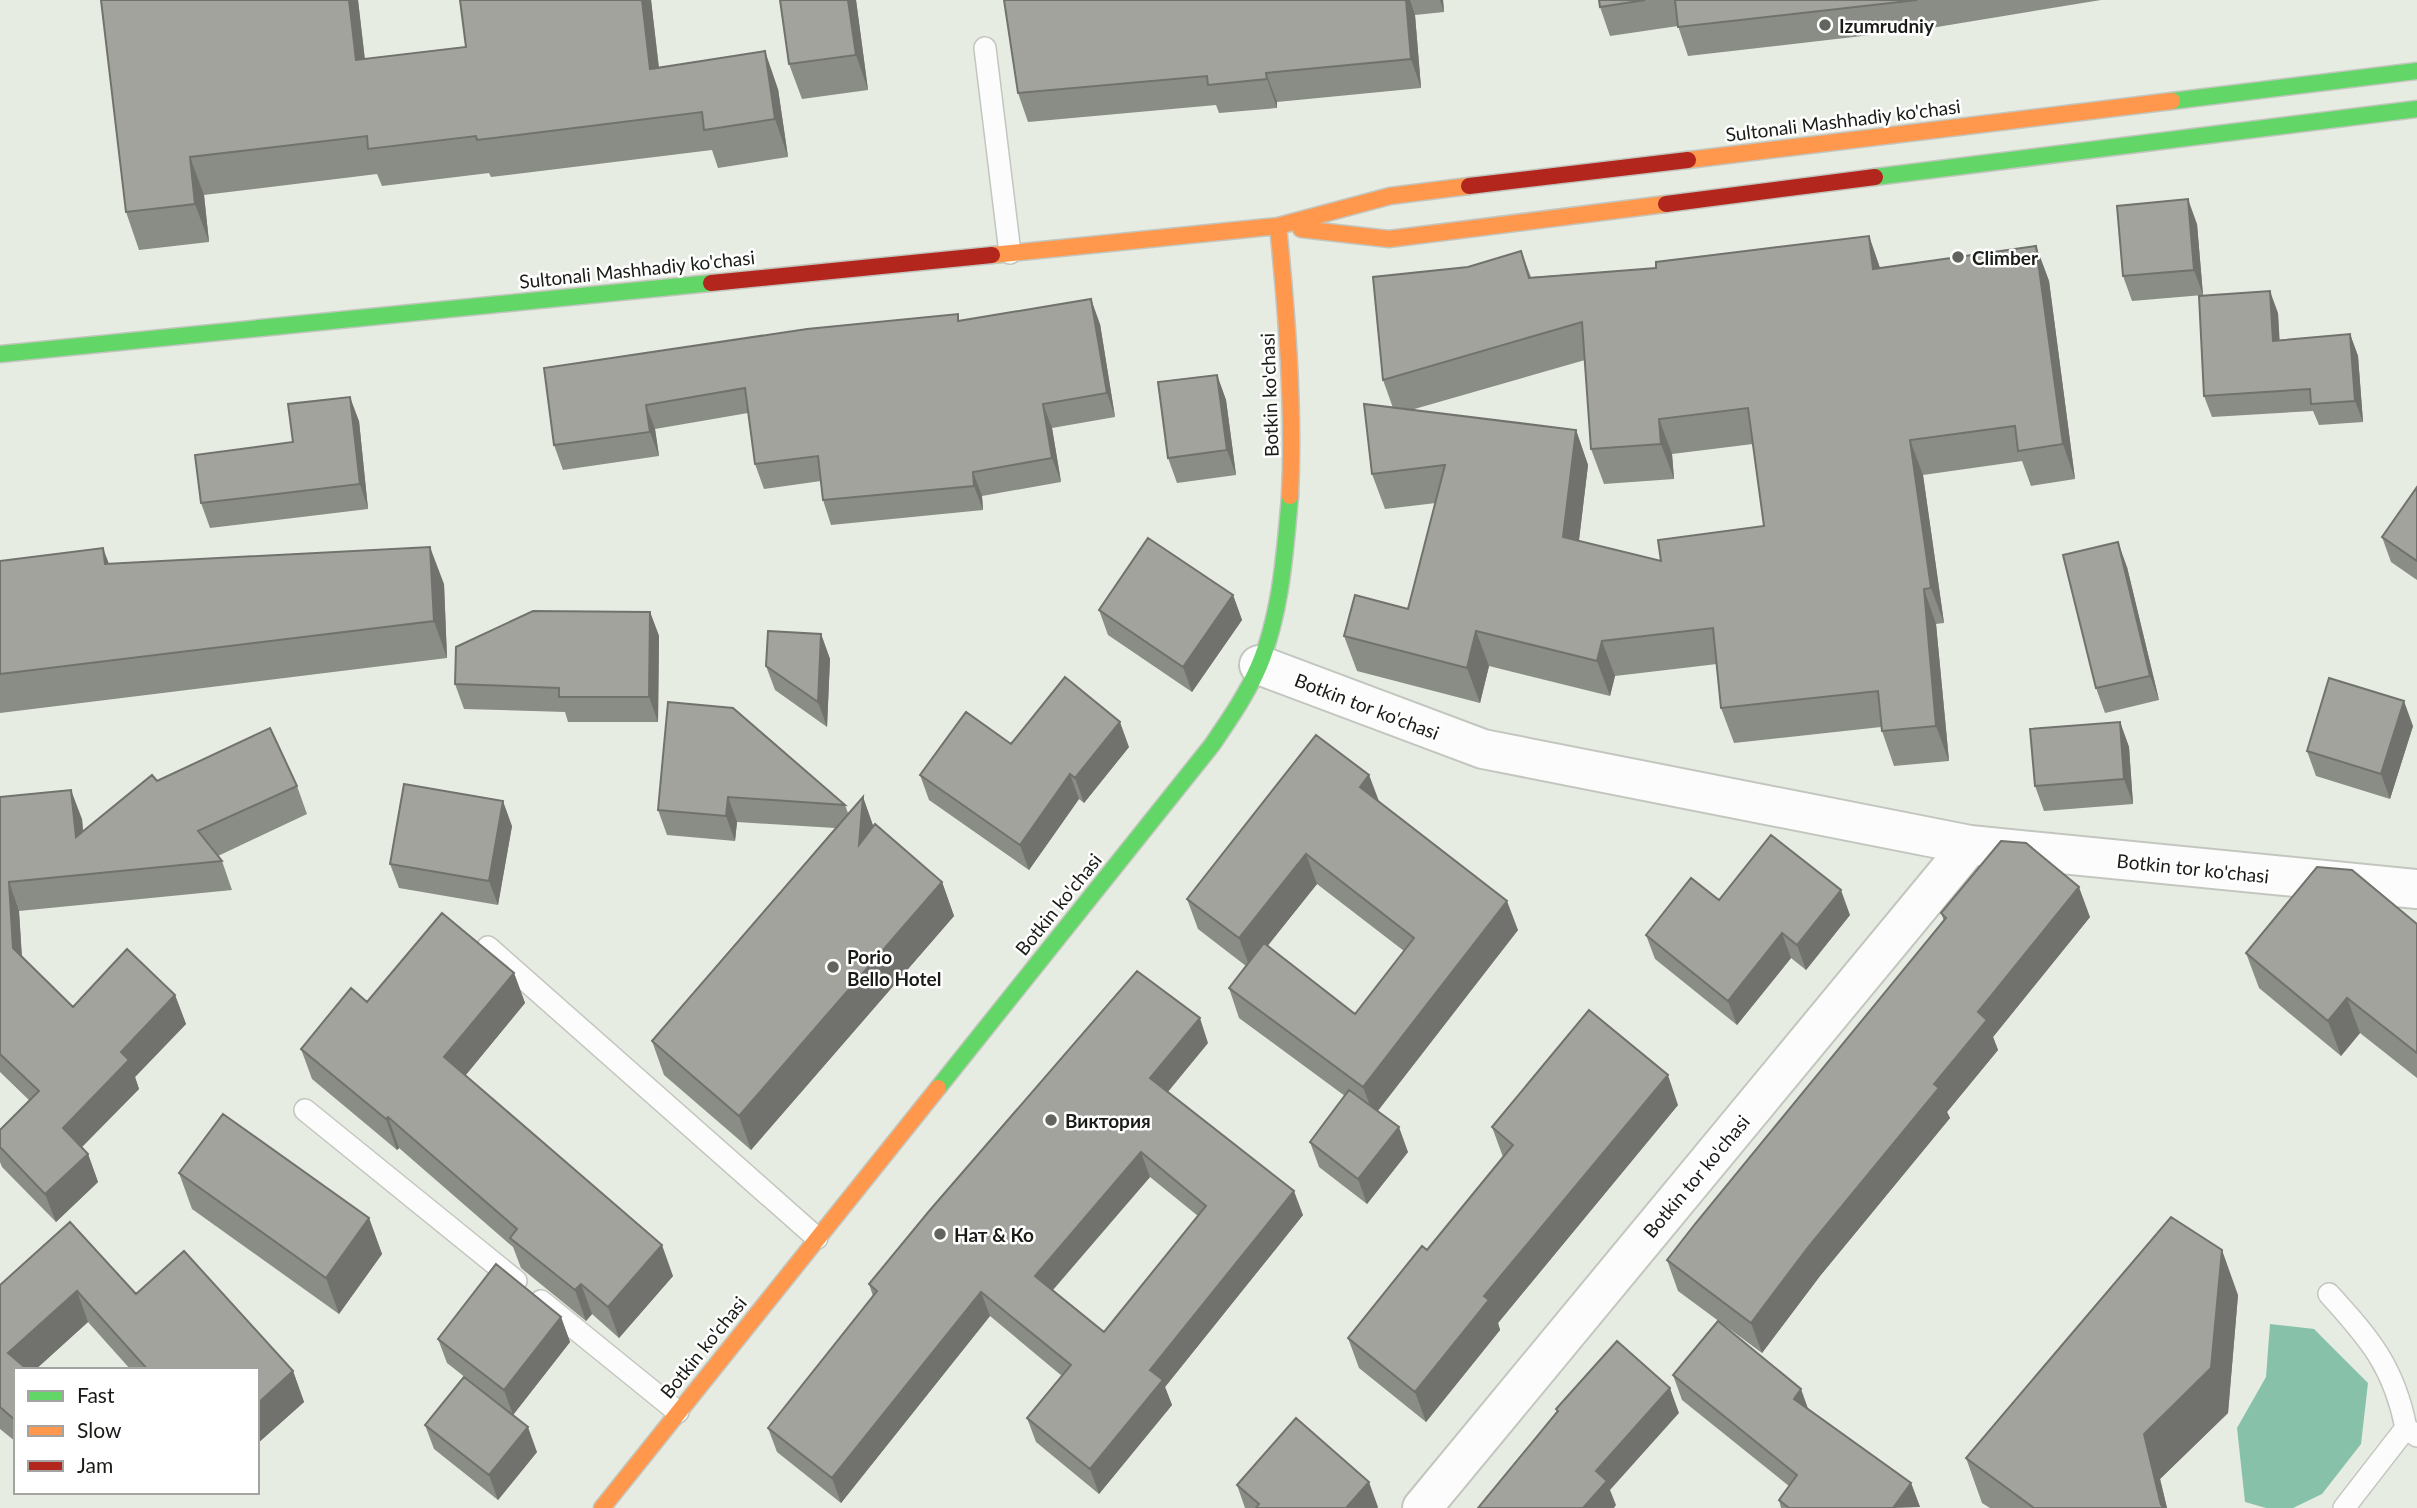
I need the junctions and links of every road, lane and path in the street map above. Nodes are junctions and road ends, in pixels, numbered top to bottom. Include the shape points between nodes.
1 (985, 48) dead end
2 (2417, 71) edge
3 (2417, 109) edge
4 (1278, 226) junction
5 (1010, 253) junction
6 (0, 354) edge
7 (1259, 665) junction
8 (1970, 845) junction
9 (2417, 889) edge
10 (488, 947) edge
11 (305, 1110) dead end
12 (817, 1238) junction
13 (2329, 1294) dead end
14 (678, 1412) junction
15 (2411, 1432) edge
16 (601, 1508) edge
17 (1422, 1508) edge
18 (2344, 1508) edge

1 - 5 lane
2 - 4 street, Sultonali Mashhadiy ko'chasi via 1390,197
3 - 4 street, Sultonali Mashhadiy ko'chasi via 1389,239
4 - 5 street, Sultonali Mashhadiy ko'chasi
4 - 7 street, Botkin ko'chasi via 1288,330 1293,488 1275,609
5 - 6 street, Sultonali Mashhadiy ko'chasi
7 - 8 street, Botkin tor ko'chasi via 1483,749
7 - 12 street, Botkin ko'chasi via 1212,745
8 - 9 street, Botkin tor ko'chasi
8 - 17 street, Botkin tor ko'chasi
10 - 12 lane
11 - 14 lane
12 - 14 street, Botkin ko'chasi
13 - 15 lane via 2384,1362
14 - 16 street, Botkin ko'chasi
15 - 18 lane

